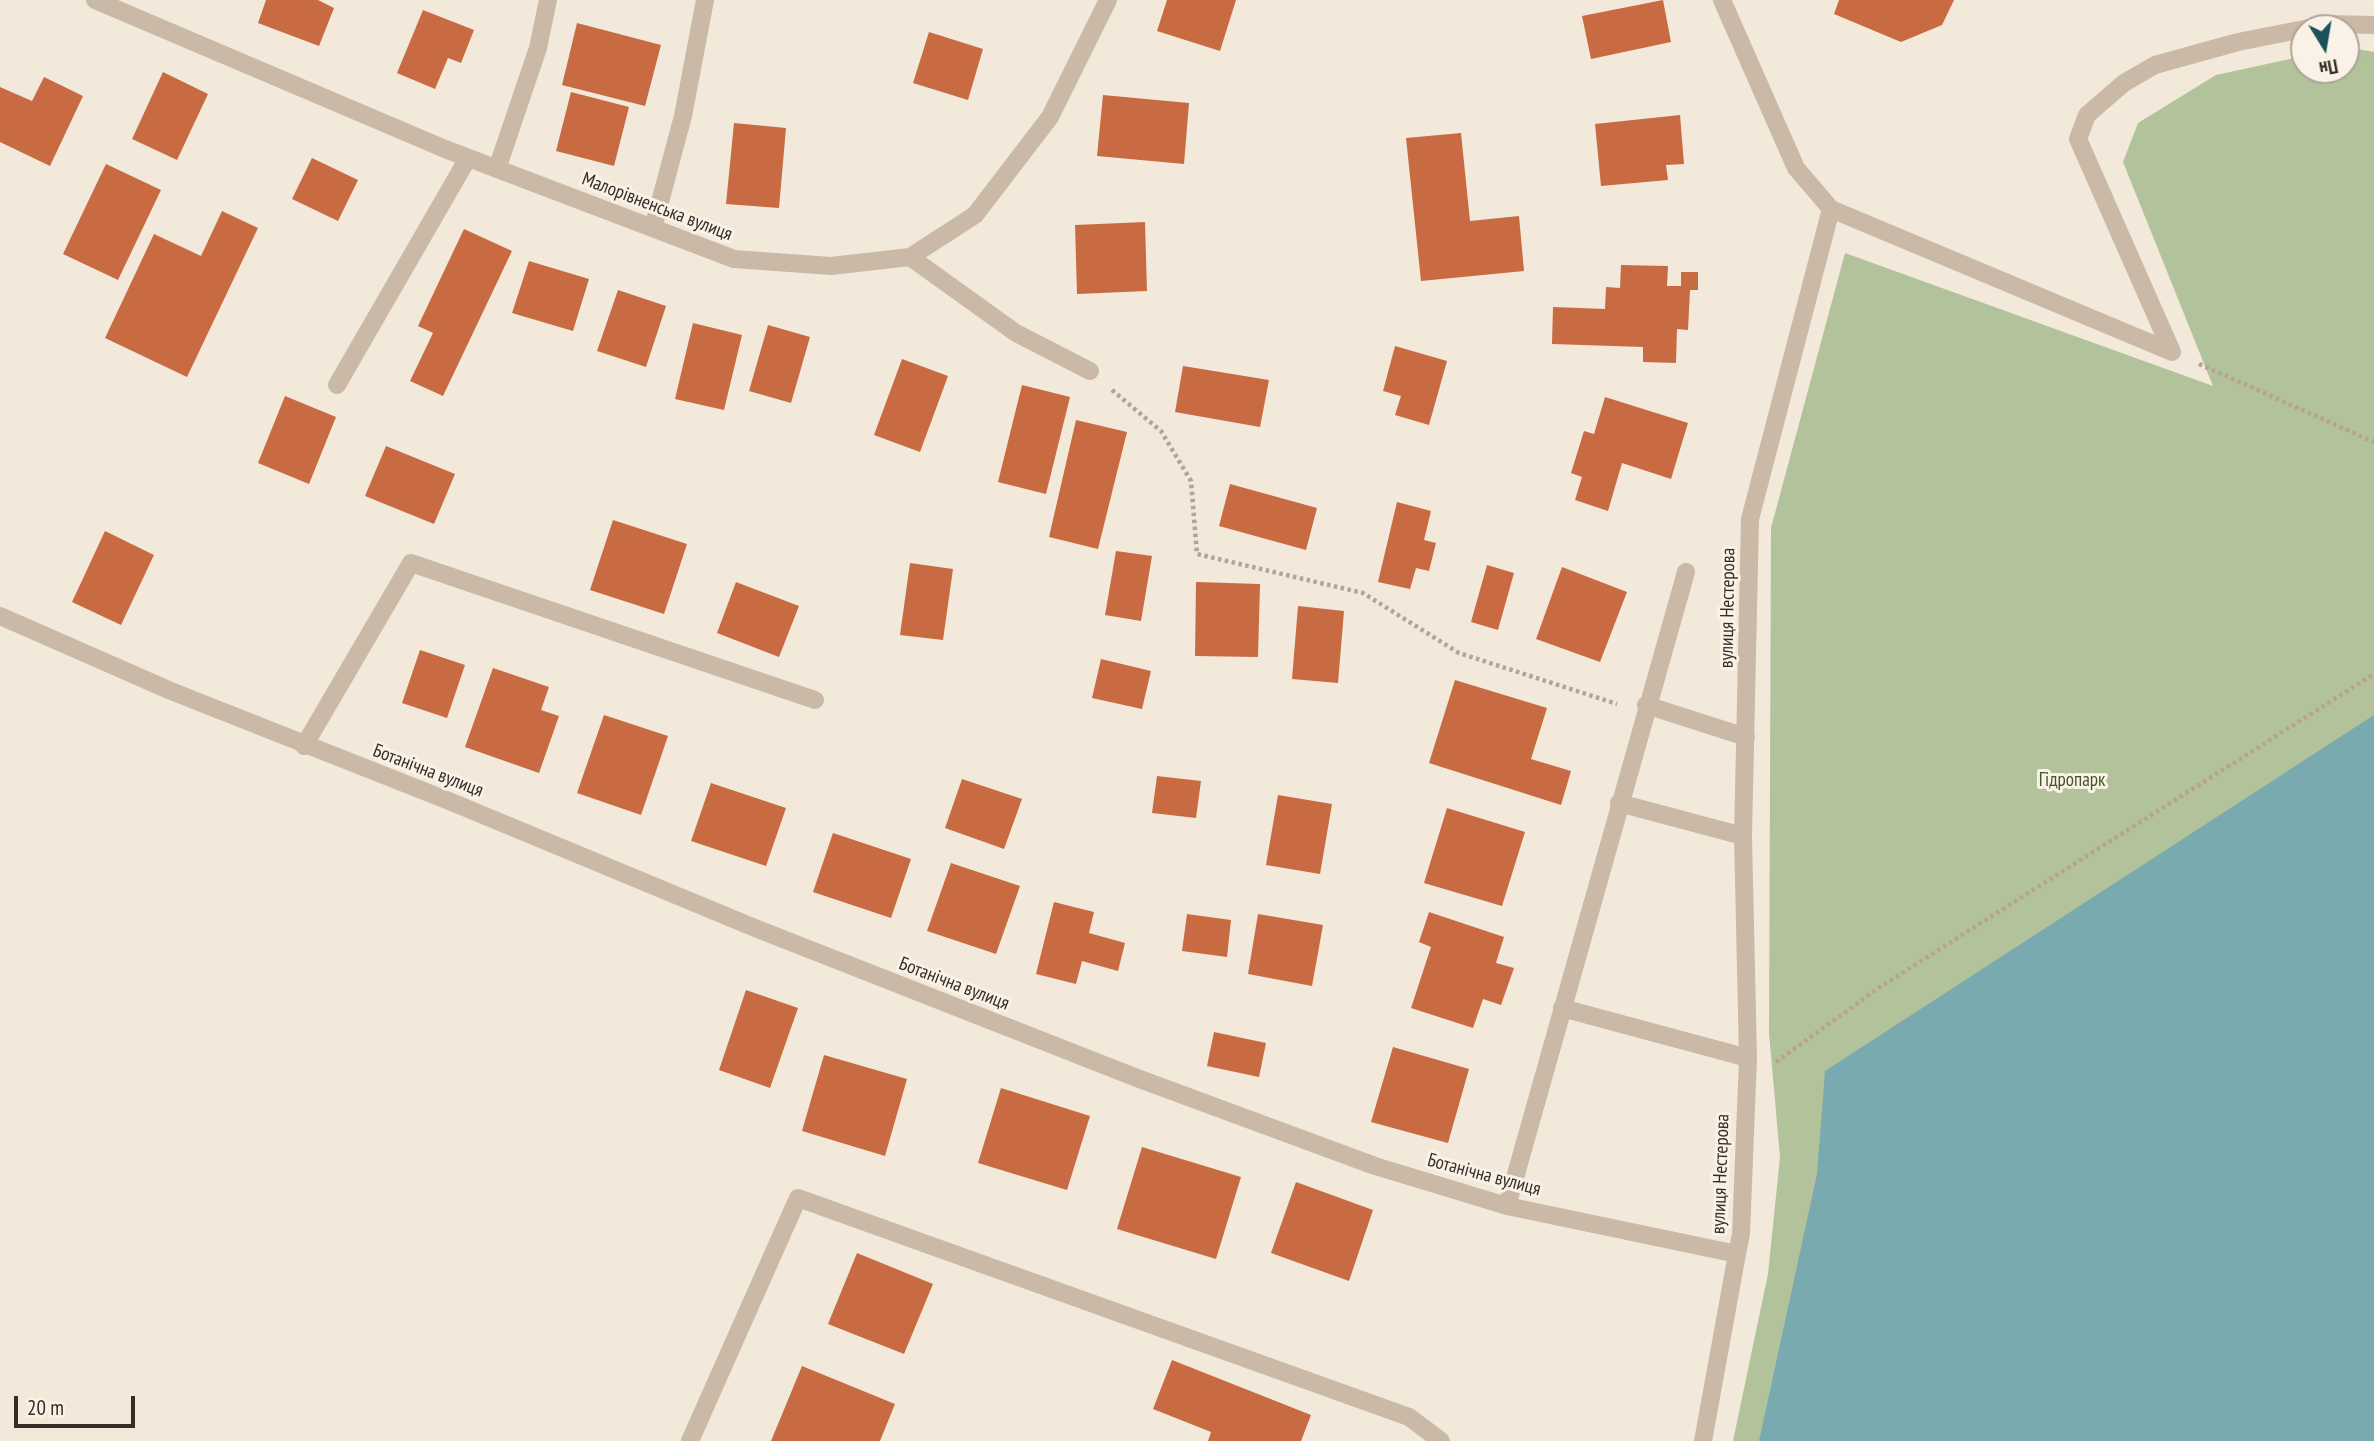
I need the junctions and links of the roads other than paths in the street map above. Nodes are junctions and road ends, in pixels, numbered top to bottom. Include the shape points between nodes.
1 (95, 0) edge
2 (548, 0) edge
3 (705, 0) edge
4 (1108, 0) edge
5 (1723, 0) edge
6 (2290, 31) edge
7 (468, 158) junction
8 (497, 169) junction
9 (1831, 209) junction
10 (653, 228) junction
11 (910, 257) junction
12 (1090, 372) road end
13 (337, 384) dead end
14 (1686, 572) dead end
15 (0, 616) edge
16 (815, 700) dead end
17 (1645, 709) junction
18 (1746, 737) junction
19 (304, 746) junction
20 (1619, 803) junction
21 (1743, 836) junction
22 (1562, 1008) junction
23 (1748, 1058) junction
24 (1507, 1206) junction
25 (1737, 1254) junction
26 (690, 1441) edge
27 (1441, 1441) edge
28 (1703, 1441) edge

1 - 7 street, Малорівненська вулиця
2 - 8 street via 538,48
3 - 10 street via 683,116
4 - 11 street, Малорівненська вулиця via 1050,117 983,205 975,215
5 - 9 street via 1796,168
6 - 9 street via 2155,65 2124,83 2087,115 2078,139 2172,352
7 - 8 street, Малорівненська вулиця
7 - 13 street
8 - 10 street, Малорівненська вулиця
9 - 18 street, вулиця Нестерова via 1750,519
10 - 11 street, Малорівненська вулиця via 734,259 831,266
11 - 12 street via 1016,333
14 - 17 street
15 - 19 street, Ботанічна вулиця
16 - 19 street via 411,563
17 - 18 street
17 - 20 street
18 - 21 street, вулиця Нестерова
19 - 24 street, Ботанічна вулиця via 1136,1078 1375,1166
20 - 21 street
20 - 22 street
21 - 23 street, вулиця Нестерова
22 - 23 street
22 - 24 street
23 - 25 street, вулиця Нестерова
24 - 25 street, Ботанічна вулиця
25 - 28 street
26 - 27 street via 798,1198 1409,1417

